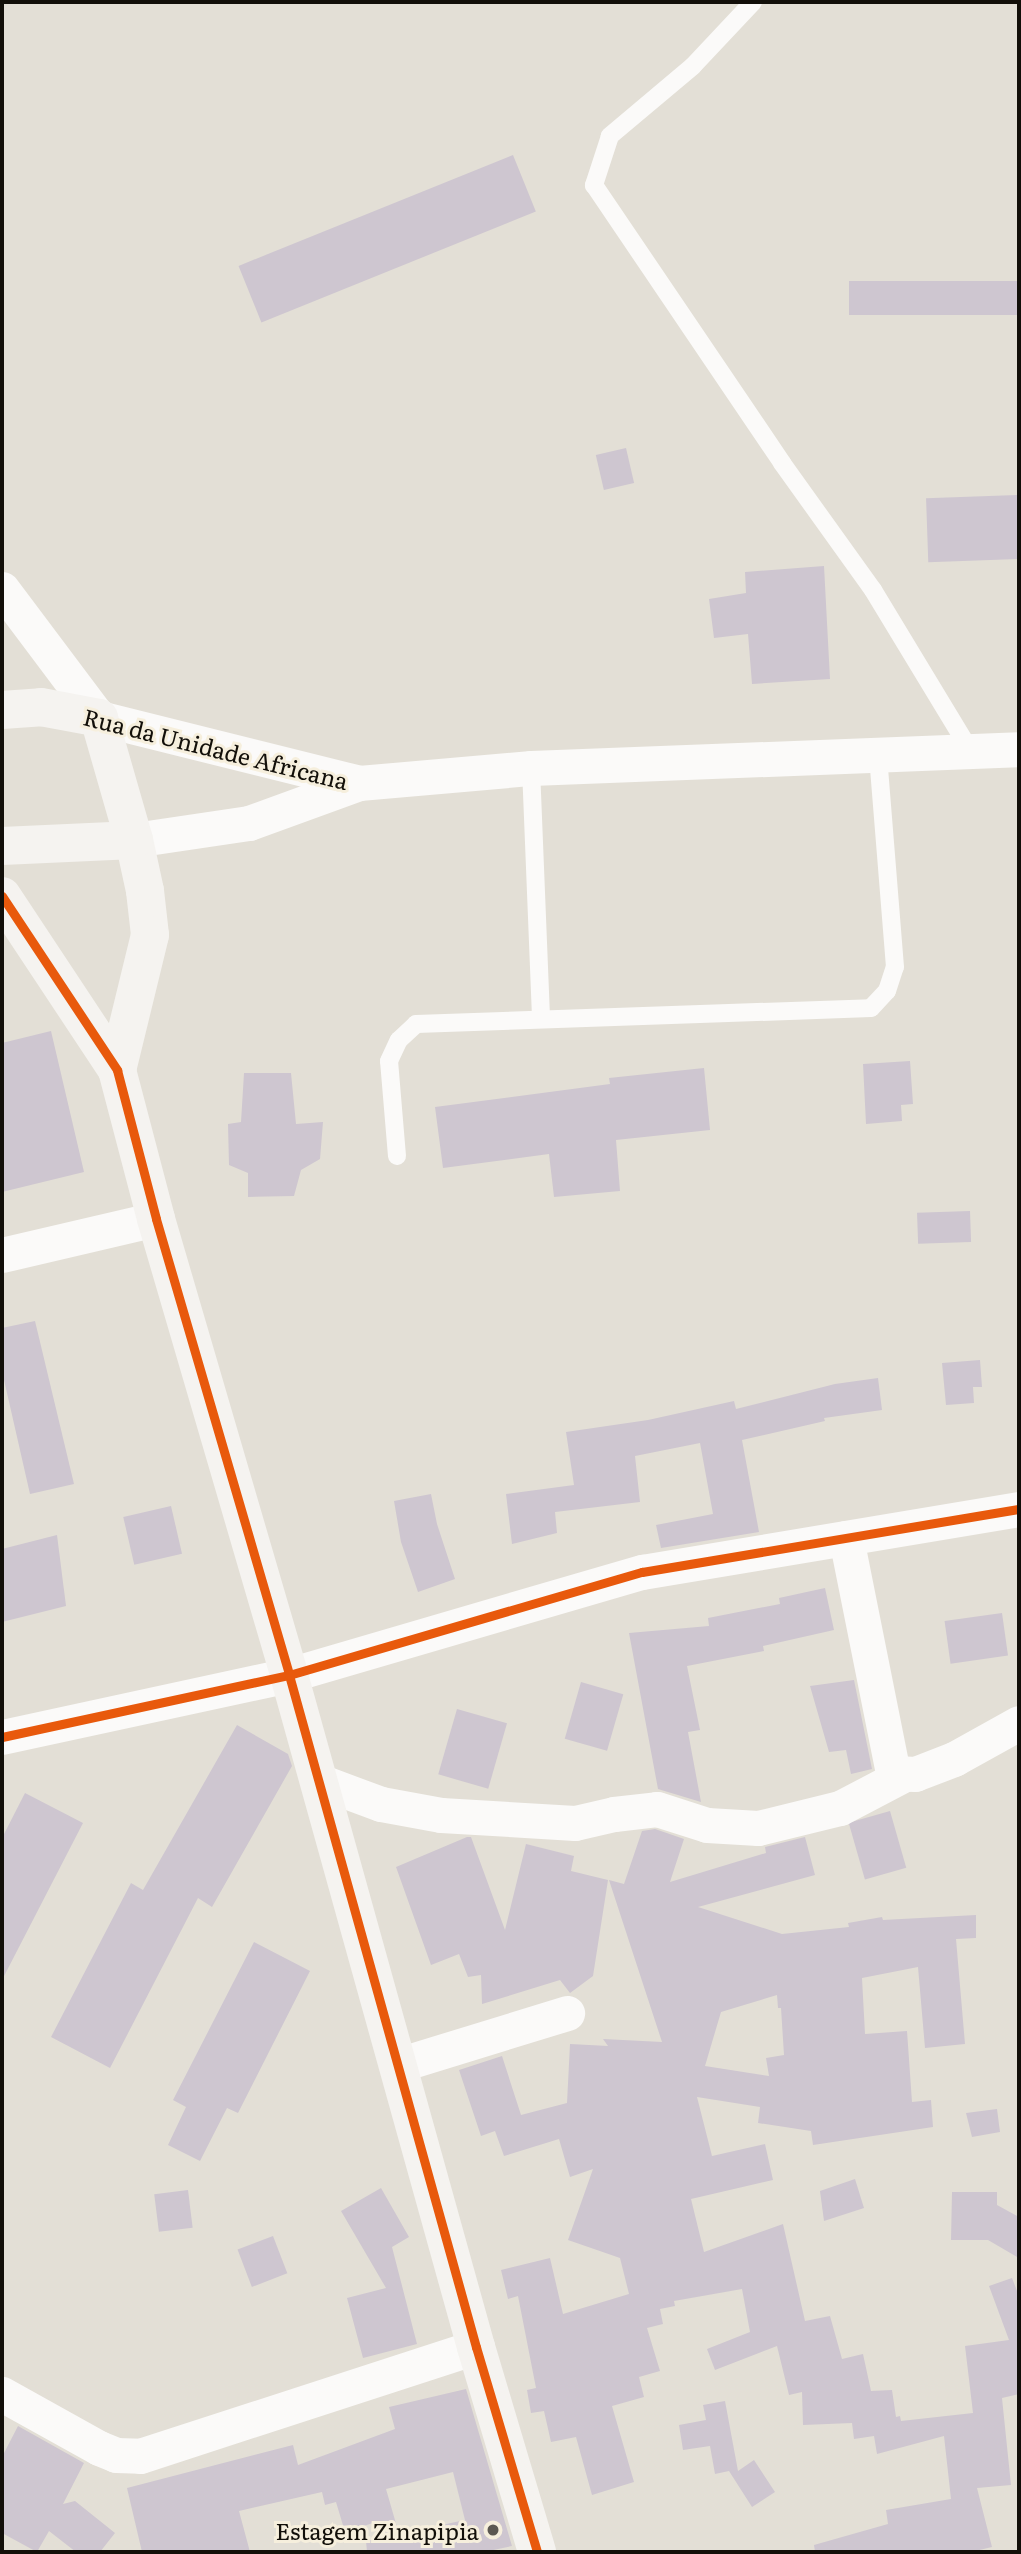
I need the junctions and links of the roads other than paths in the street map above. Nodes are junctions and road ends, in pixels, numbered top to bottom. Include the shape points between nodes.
1 (752, 2) edge
2 (2, 589) edge
3 (2, 710) edge
4 (99, 718) junction
5 (1019, 749) edge
6 (971, 752) junction
7 (878, 756) junction
8 (531, 768) junction
9 (359, 783) junction
10 (134, 840) junction
11 (2, 846) edge
12 (2, 896) edge
13 (541, 1019) junction
14 (117, 1070) junction
15 (397, 1156) dead end
16 (156, 1219) junction
17 (2, 1255) edge
18 (1019, 1509) edge
19 (846, 1538) junction
20 (289, 1675) junction
21 (1019, 1723) edge
22 (2, 1737) edge
23 (903, 1775) junction
24 (318, 1781) junction
25 (567, 2013) dead end
26 (398, 2065) junction
27 (476, 2347) junction
28 (2, 2394) edge
29 (537, 2552) edge

1 - 6 lane via 693,66 610,136 594,185 873,590
2 - 4 street
3 - 4 street, Rua da Unidade Africana via 41,707
4 - 9 street, Rua da Unidade Africana
4 - 10 street
5 - 6 street
6 - 7 street
7 - 8 street
7 - 13 lane via 895,967 887,991 871,1008
8 - 9 street
8 - 13 lane
9 - 10 street, Rua da Unidade Africana via 249,823
10 - 11 street, Rua da Unidade Africana
10 - 14 street via 150,935
12 - 14 street
13 - 15 lane via 416,1024 399,1040 389,1061
14 - 16 street
16 - 17 street
16 - 20 street
18 - 19 street
19 - 20 street via 642,1572
19 - 23 street via 892,1768
20 - 22 street
20 - 24 street
21 - 23 street via 954,1759
23 - 24 street via 840,1808 758,1828 707,1825 657,1809 575,1823 441,1815 381,1804
24 - 26 street
25 - 26 street
26 - 27 street
27 - 28 street via 141,2456 116,2455 99,2448
27 - 29 street

